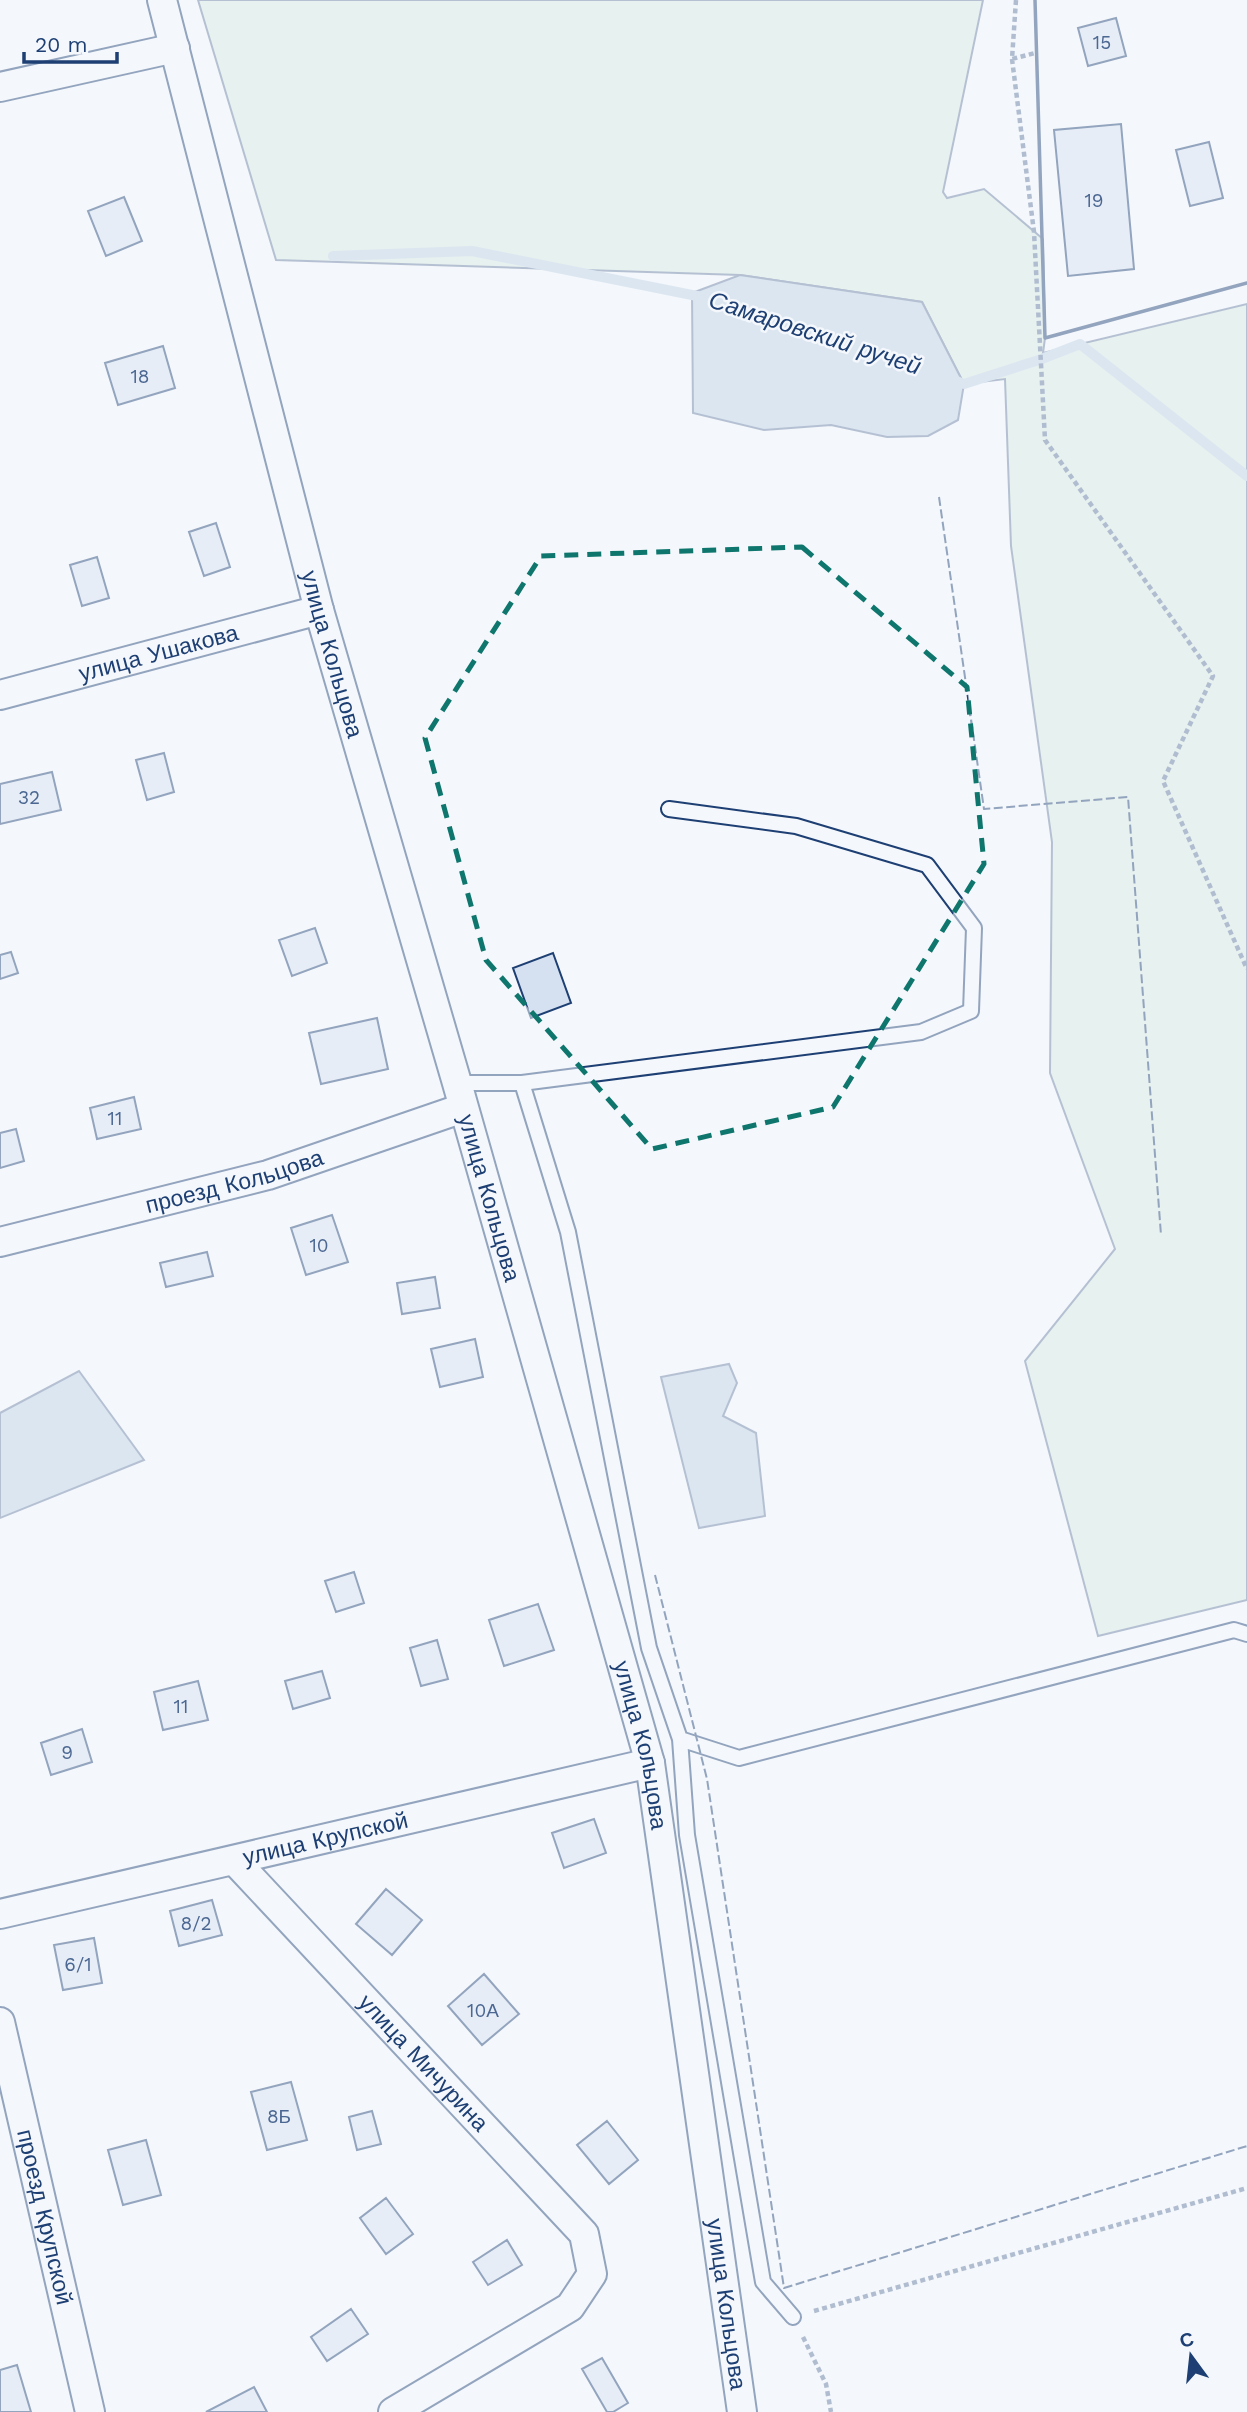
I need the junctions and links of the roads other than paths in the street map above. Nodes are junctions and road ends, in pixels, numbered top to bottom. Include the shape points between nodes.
1 (162, 0) edge
2 (176, 48) junction
3 (0, 88) edge
4 (319, 610) junction
5 (0, 695) edge
6 (669, 809) dead end
7 (522, 1083) junction
8 (460, 1096) junction
9 (0, 1242) edge
10 (1247, 1634) edge
11 (680, 1739) junction
12 (650, 1763) junction
13 (235, 1861) junction
14 (0, 1914) edge
15 (0, 2022) edge
16 (793, 2317) road end
17 (90, 2412) edge
18 (393, 2412) edge
19 (742, 2412) edge

1 - 2 street, улица Кольцова
2 - 3 street
2 - 4 street, улица Кольцова
4 - 5 street, улица Ушакова
4 - 8 street, улица Кольцова
6 - 7 lane via 796,826 927,865 974,928 971,1011 921,1032
7 - 8 lane
7 - 11 lane via 568,1232 649,1648
8 - 9 street, проезд Кольцова via 268,1175
8 - 12 street, улица Кольцова
10 - 11 lane via 1234,1630 739,1758
11 - 16 lane via 687,1835 763,2283
12 - 13 street, улица Крупской
12 - 19 street, улица Кольцова
13 - 14 street, улица Крупской
13 - 18 street, улица Мичурина via 584,2234 592,2274 570,2307
15 - 17 street, проезд Крупской

